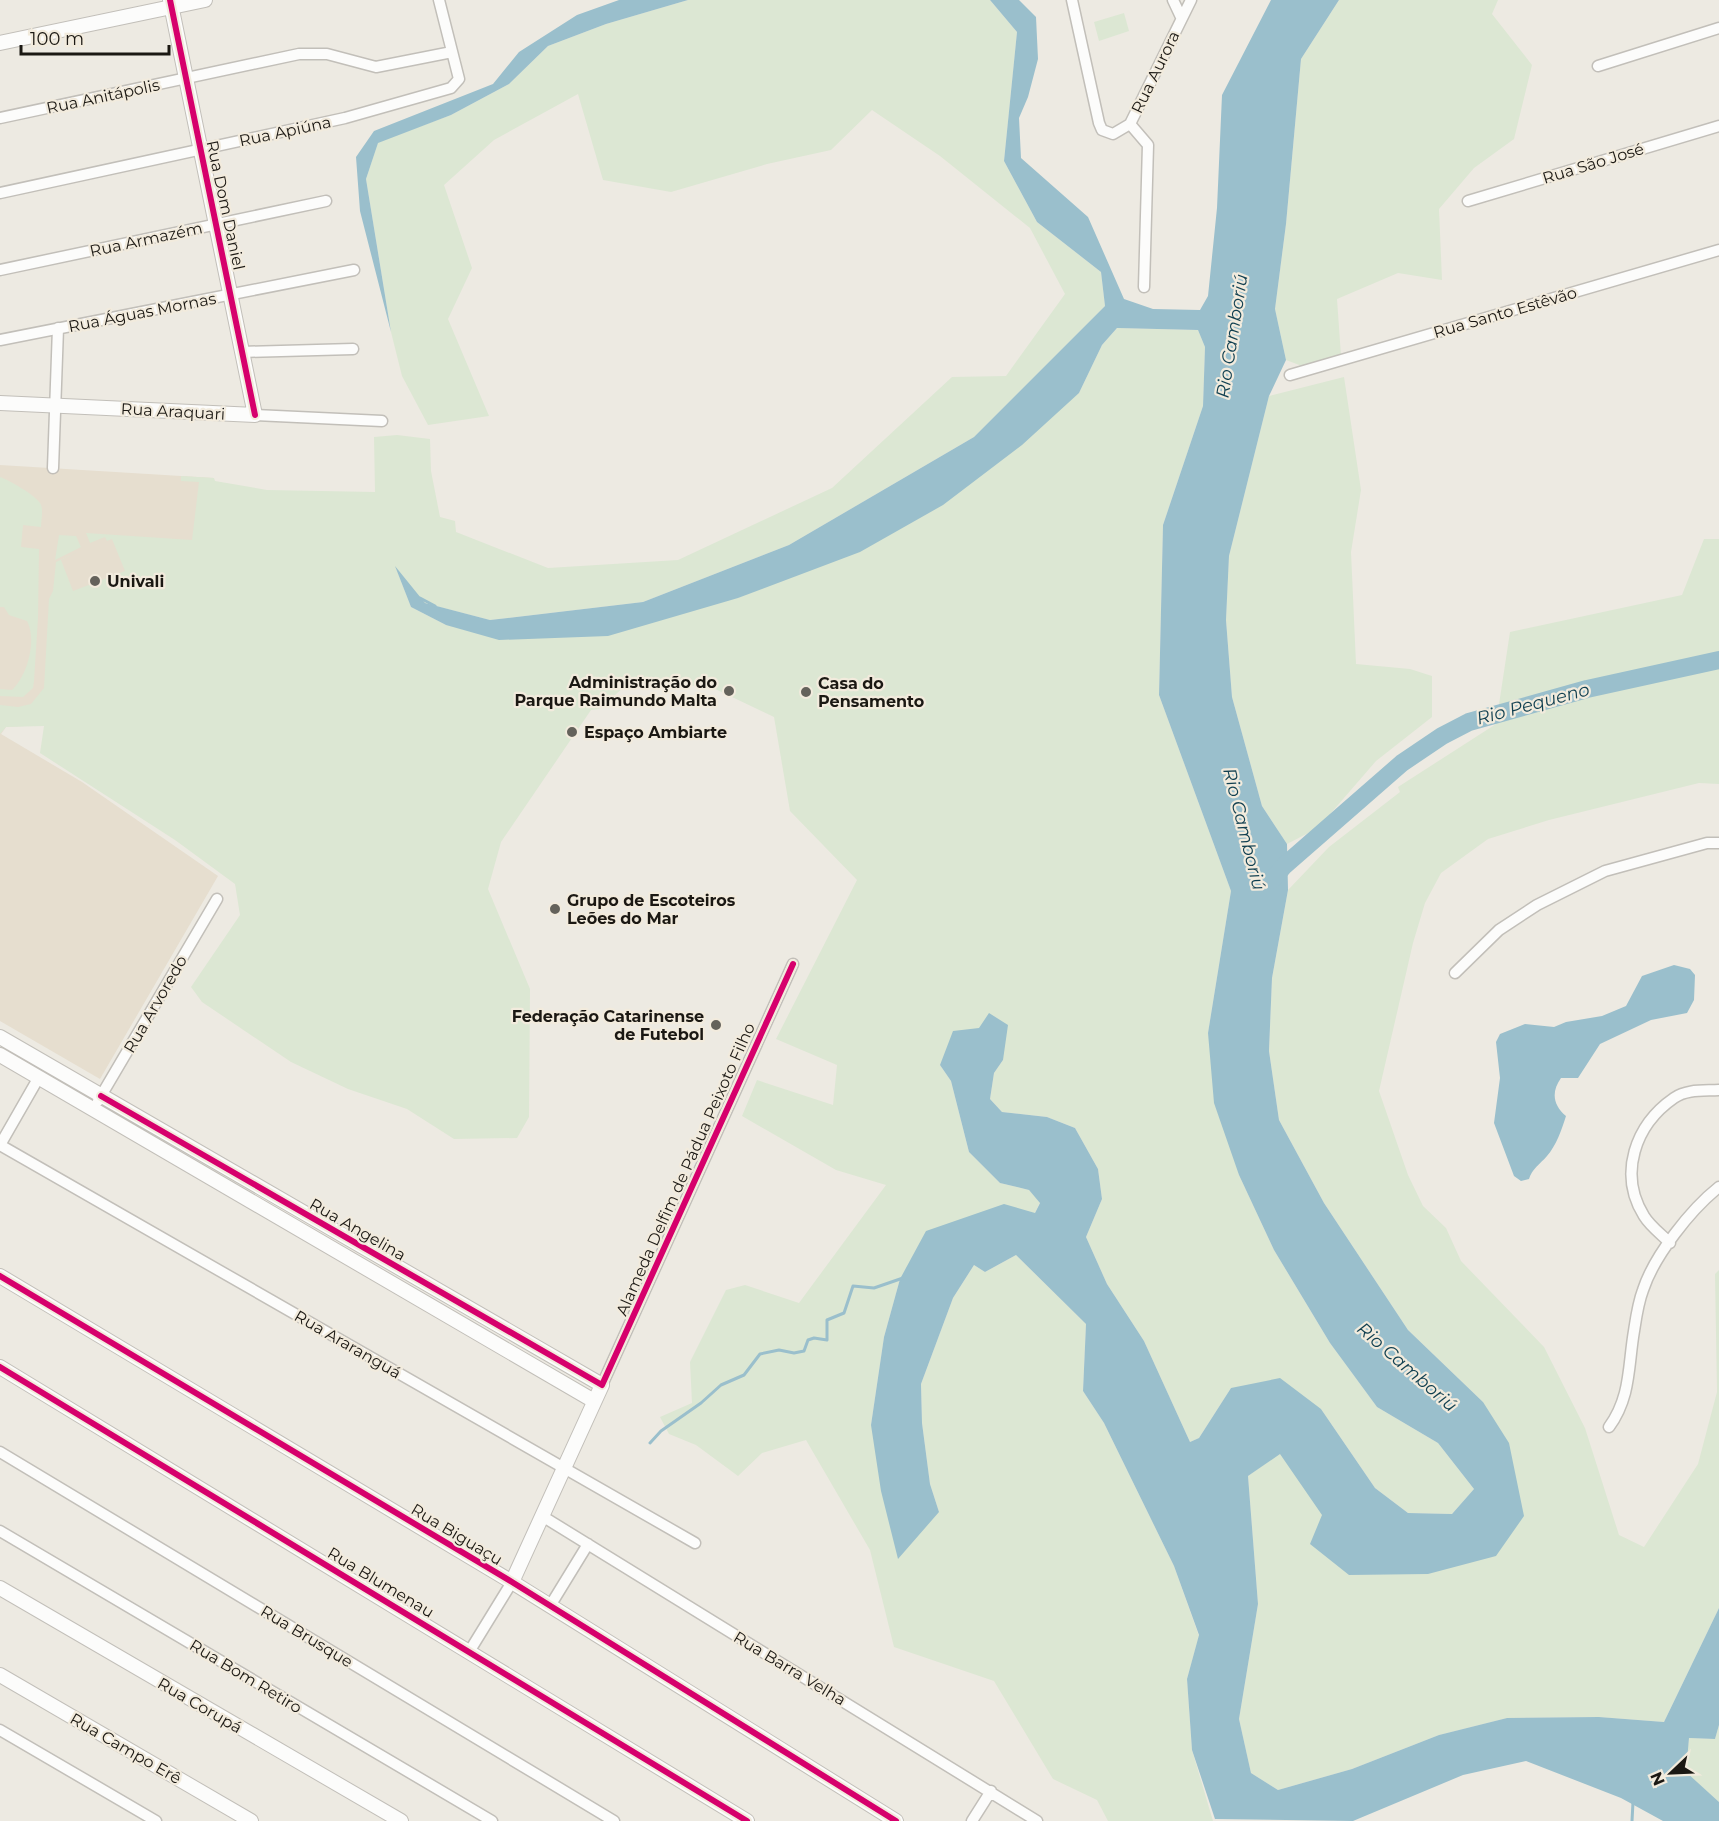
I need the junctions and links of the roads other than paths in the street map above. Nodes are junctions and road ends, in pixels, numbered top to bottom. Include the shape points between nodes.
1 (205, 0) edge
2 (439, 0) edge
3 (1071, 0) edge
4 (1173, 0) edge
5 (1191, 0) edge
6 (171, 3) edge
7 (1181, 18) junction
8 (1719, 28) edge
9 (0, 43) edge
10 (452, 51) junction
11 (1598, 66) dead end
12 (186, 78) junction
13 (0, 118) edge
14 (1130, 123) junction
15 (1719, 126) edge
16 (201, 149) junction
17 (0, 193) edge
18 (326, 201) dead end
19 (1468, 201) dead end
20 (216, 224) junction
21 (1719, 250) edge
22 (0, 270) edge
23 (354, 270) dead end
24 (1144, 287) dead end
25 (230, 294) junction
26 (58, 328) junction
27 (0, 340) edge
28 (354, 349) dead end
29 (242, 352) junction
30 (1290, 375) dead end
31 (0, 403) edge
32 (55, 406) junction
33 (255, 415) junction
34 (382, 421) dead end
35 (53, 468) dead end
36 (1719, 843) edge
37 (217, 899) dead end
38 (793, 964) dead end
39 (1455, 973) dead end
40 (0, 1037) edge
41 (0, 1055) edge
42 (39, 1077) junction
43 (1719, 1090) edge
44 (101, 1096) junction
45 (94, 1109) junction
46 (0, 1145) edge
47 (231, 1171) junction
48 (223, 1185) junction
49 (1719, 1187) edge
50 (1670, 1243) junction
51 (0, 1276) edge
52 (0, 1367) edge
53 (602, 1385) junction
54 (594, 1401) junction
55 (1609, 1427) dead end
56 (0, 1452) edge
57 (564, 1467) junction
58 (542, 1516) junction
59 (0, 1531) edge
60 (695, 1543) dead end
61 (588, 1544) junction
62 (512, 1582) junction
63 (0, 1588) edge
64 (550, 1606) junction
65 (469, 1652) junction
66 (0, 1675) edge
67 (0, 1730) edge
68 (991, 1791) junction
69 (156, 1821) edge
70 (251, 1821) edge
71 (401, 1821) edge
72 (492, 1821) edge
73 (614, 1821) edge
74 (747, 1821) edge
75 (896, 1821) edge
76 (972, 1821) edge
77 (1037, 1821) edge

1 - 6 street
2 - 10 street
3 - 14 street, Rua Aurora via 1102,130 1113,134
4 - 7 street
5 - 7 street, Rua Aurora
6 - 9 street
6 - 12 street, Rua Dom Daniel
7 - 14 street, Rua Aurora
8 - 11 street
10 - 12 street, Rua Anitápolis via 376,67 327,54 299,54
10 - 16 street, Rua Apiúna via 459,79 445,90
12 - 13 street, Rua Anitápolis
12 - 16 street, Rua Dom Daniel
14 - 24 street via 1148,145
15 - 19 street, Rua São José
16 - 17 street, Rua Apiúna
16 - 20 street, Rua Dom Daniel
18 - 20 street, Rua Armazém
20 - 22 street, Rua Armazém
20 - 25 street, Rua Dom Daniel
21 - 30 street, Rua Santo Estêvão
23 - 25 street, Rua Águas Mornas
25 - 26 street, Rua Águas Mornas
25 - 29 street, Rua Dom Daniel
26 - 27 street, Rua Águas Mornas
26 - 32 street
28 - 29 street
29 - 33 street, Rua Dom Daniel
31 - 32 street, Rua Araquari
32 - 33 street, Rua Araquari
32 - 35 street
33 - 34 street, Rua Araquari
36 - 39 street via 1605,871 1537,905 1499,930
37 - 44 street, Rua Arvoredo
38 - 53 street, Alameda Delfim de Pádua Peixoto Filho
40 - 44 street, Rua Angelina
41 - 42 street, Rua Angelina
42 - 45 street, Rua Angelina
42 - 46 street
43 - 50 street via 1689,1092 1674,1098 1647,1124 1632,1154 1632,1185 1644,1217
44 - 45 street, Rua Arvoredo
44 - 47 street, Rua Angelina
45 - 48 street, Rua Angelina
46 - 57 street, Rua Araranguá
47 - 48 street
47 - 53 street, Rua Angelina
48 - 54 street, Rua Angelina
49 - 50 street via 1705,1198
50 - 55 street via 1643,1289 1628,1389
51 - 62 street, Rua Biguaçu
52 - 65 street, Rua Blumenau
53 - 54 street, Alameda Delfim de Pádua Peixoto Filho
54 - 57 street, Alameda Delfim de Pádua Peixoto Filho
56 - 73 street, Rua Brusque
57 - 58 street, Alameda Delfim de Pádua Peixoto Filho
57 - 60 street, Rua Araranguá
58 - 61 street, Rua Barra Velha
58 - 62 street, Alameda Delfim de Pádua Peixoto Filho
59 - 72 street, Rua Bom Retiro
61 - 64 street
61 - 68 street, Rua Barra Velha
62 - 64 street, Rua Biguaçu
62 - 65 street, Alameda Delfim de Pádua Peixoto Filho
63 - 71 street, Rua Corupá
64 - 75 street, Rua Biguaçu
65 - 74 street, Rua Blumenau
66 - 70 street, Rua Campo Erê
67 - 69 street
68 - 76 street
68 - 77 street, Rua Barra Velha

